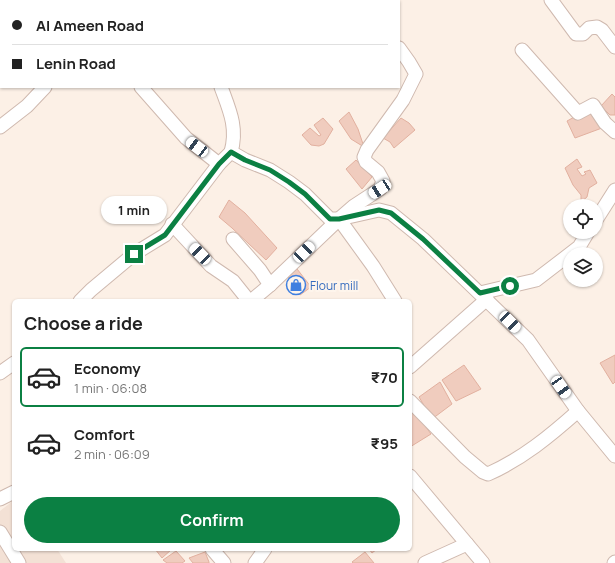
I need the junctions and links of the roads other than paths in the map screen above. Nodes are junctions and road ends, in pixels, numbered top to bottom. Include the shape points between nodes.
1 (551, 0) edge
2 (615, 47) edge
3 (400, 49) edge
4 (522, 50) dead end
5 (44, 88) edge
6 (142, 88) edge
7 (221, 88) edge
8 (0, 127) edge
9 (615, 132) edge
10 (231, 152) junction
11 (219, 164) junction
12 (615, 190) edge
13 (603, 209) edge
14 (339, 219) junction
15 (172, 224) junction
16 (233, 239) dead end
17 (584, 239) edge
18 (270, 285) junction
19 (484, 296) junction
20 (82, 299) edge
21 (248, 299) edge
22 (252, 299) edge
23 (394, 299) edge
24 (12, 364) edge
25 (412, 365) edge
26 (0, 373) edge
27 (412, 402) edge
28 (578, 411) junction
29 (615, 456) edge
30 (412, 478) edge
31 (12, 493) edge
32 (0, 499) edge
33 (0, 532) edge
34 (467, 544) junction
35 (214, 551) edge
36 (263, 551) edge
37 (19, 563) edge
38 (224, 563) edge
39 (255, 563) edge
40 (426, 563) edge
41 (483, 563) edge

1 - 2 street via 576,34 583,34 589,28 597,27
3 - 14 street via 416,74 403,100 364,157 383,181 380,189
4 - 9 street via 578,113 593,105 605,123
5 - 8 street
6 - 11 street via 186,138
7 - 10 street via 232,116 234,142
10 - 11 street
10 - 14 street via 270,170 305,194 330,219
11 - 15 street
12 - 13 street
14 - 18 street
14 - 19 street via 379,210 391,213
14 - 23 street
15 - 20 street via 165,235 134,254
15 - 21 street via 211,266 233,281
16 - 18 street
17 - 19 street via 579,247 536,280
18 - 22 street
19 - 25 street
19 - 28 street via 528,340
24 - 26 street
27 - 28 street via 465,457 488,474 507,466 548,438
28 - 29 street
30 - 34 street
31 - 32 street
33 - 37 street
34 - 40 street
34 - 41 street
35 - 38 street
36 - 39 street

